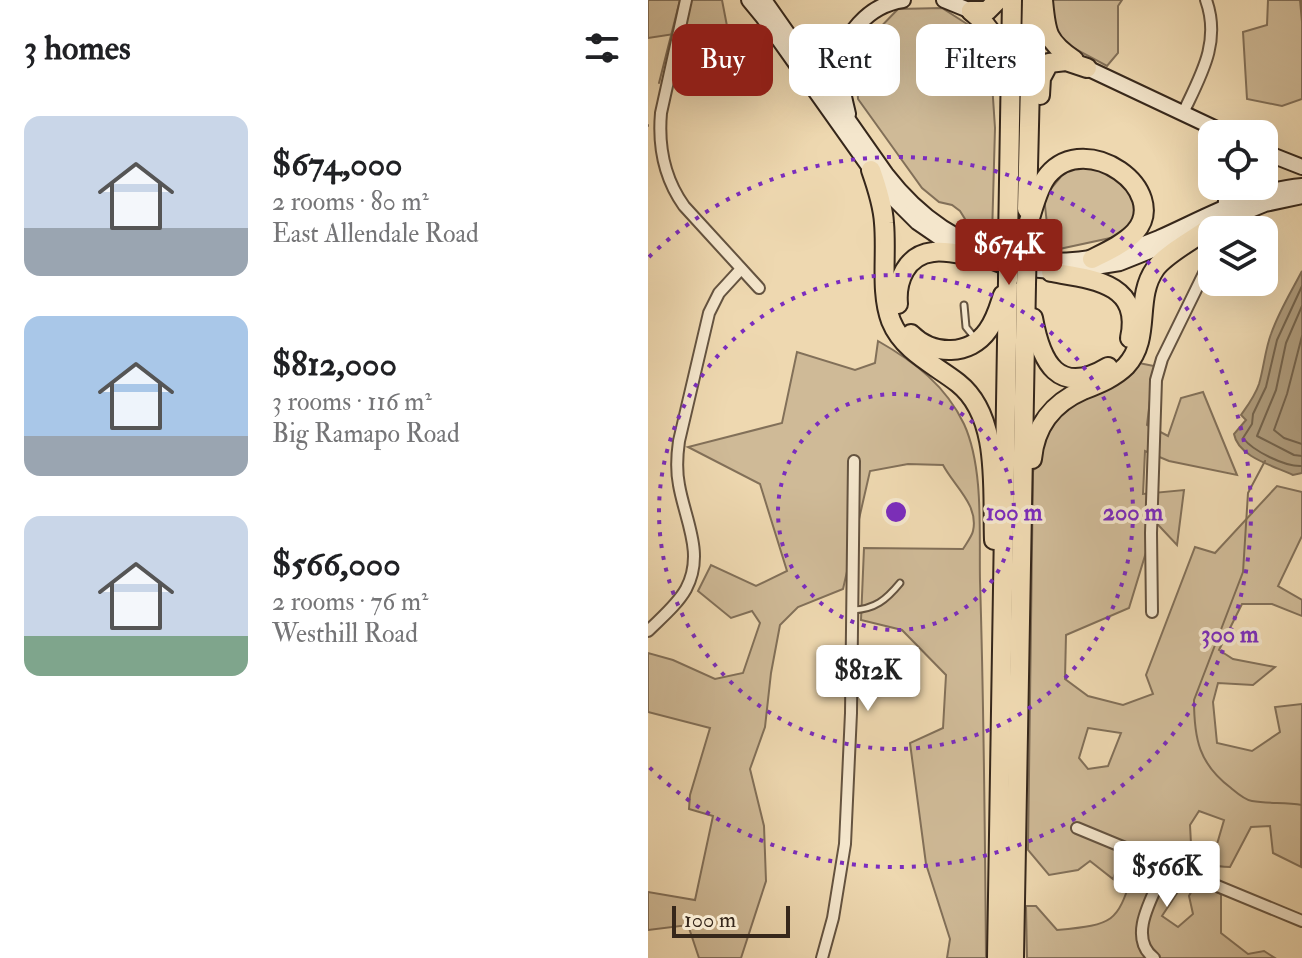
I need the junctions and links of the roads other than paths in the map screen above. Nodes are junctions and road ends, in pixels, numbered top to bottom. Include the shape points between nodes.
1 (686, 0) edge
2 (749, 0) edge
3 (764, 0) edge
4 (903, 0) edge
5 (944, 0) edge
6 (998, 0) edge
7 (1012, 0) edge
8 (1032, 0) edge
9 (1043, 0) edge
10 (1206, 0) edge
11 (876, 5) edge
12 (971, 11) junction
13 (1087, 68) junction
14 (1183, 113) junction
15 (1198, 120) edge
16 (850, 122) junction
17 (1028, 168) junction
18 (871, 170) junction
19 (1010, 186) junction
20 (1302, 186) edge
21 (1302, 196) edge
22 (1230, 216) edge
23 (1235, 216) edge
24 (1198, 228) edge
25 (1198, 231) edge
26 (1198, 236) edge
27 (1021, 238) junction
28 (977, 257) junction
29 (1092, 259) junction
30 (741, 269) junction
31 (1051, 272) junction
32 (1017, 282) junction
33 (1198, 286) edge
34 (759, 288) dead end
35 (964, 305) dead end
36 (978, 340) junction
37 (854, 461) dead end
38 (1021, 541) junction
39 (900, 583) dead end
40 (852, 610) junction
41 (1152, 612) dead end
42 (648, 631) edge
43 (1002, 689) junction
44 (1077, 828) dead end
45 (1166, 866) junction
46 (1302, 921) edge
47 (822, 958) edge
48 (997, 958) edge
49 (1014, 958) edge
50 (1154, 958) edge

1 - 30 street via 661,113 663,162 684,206
2 - 18 main road
3 - 16 main road
4 - 11 main road
5 - 12 main road
6 - 12 highway via 987,11
7 - 19 highway
8 - 17 highway
9 - 13 highway via 1053,44
10 - 14 street via 1213,28 1210,54
11 - 16 main road via 853,31 843,54 841,79
12 - 19 highway via 992,31 999,49
13 - 14 main road
13 - 17 highway via 1057,60 1044,69
14 - 15 main road
16 - 29 main road via 904,196 946,230 1012,257 1051,262
17 - 27 highway
18 - 28 main road via 917,222
18 - 43 highway via 883,215 887,304 893,326 911,349 968,393 987,427
19 - 27 highway
20 - 22 main road via 1270,192
21 - 23 main road
24 - 29 main road
25 - 31 main road via 1120,263
26 - 38 highway via 1154,269 1145,291 1140,341 1125,366 1066,399 1044,420 1033,446
27 - 29 highway via 1052,171 1076,159 1105,162 1136,188 1142,219 1131,236
27 - 32 highway, bridge
28 - 31 main road via 1006,267
28 - 36 highway via 921,255 904,272 897,293 905,325 922,344 954,350
30 - 34 street
30 - 42 street via 709,313 679,441 678,484 694,544 691,577 679,599
31 - 32 highway via 1102,282 1124,299 1131,335 1120,357 1106,368 1075,376 1048,366
32 - 36 highway
32 - 38 highway
32 - 43 highway
33 - 41 street via 1156,380
35 - 36 lane via 966,327
37 - 40 street
38 - 49 highway
39 - 40 lane via 881,603
40 - 47 street via 845,844
43 - 48 highway
44 - 45 street
45 - 46 street
45 - 50 street via 1141,928 1142,942

